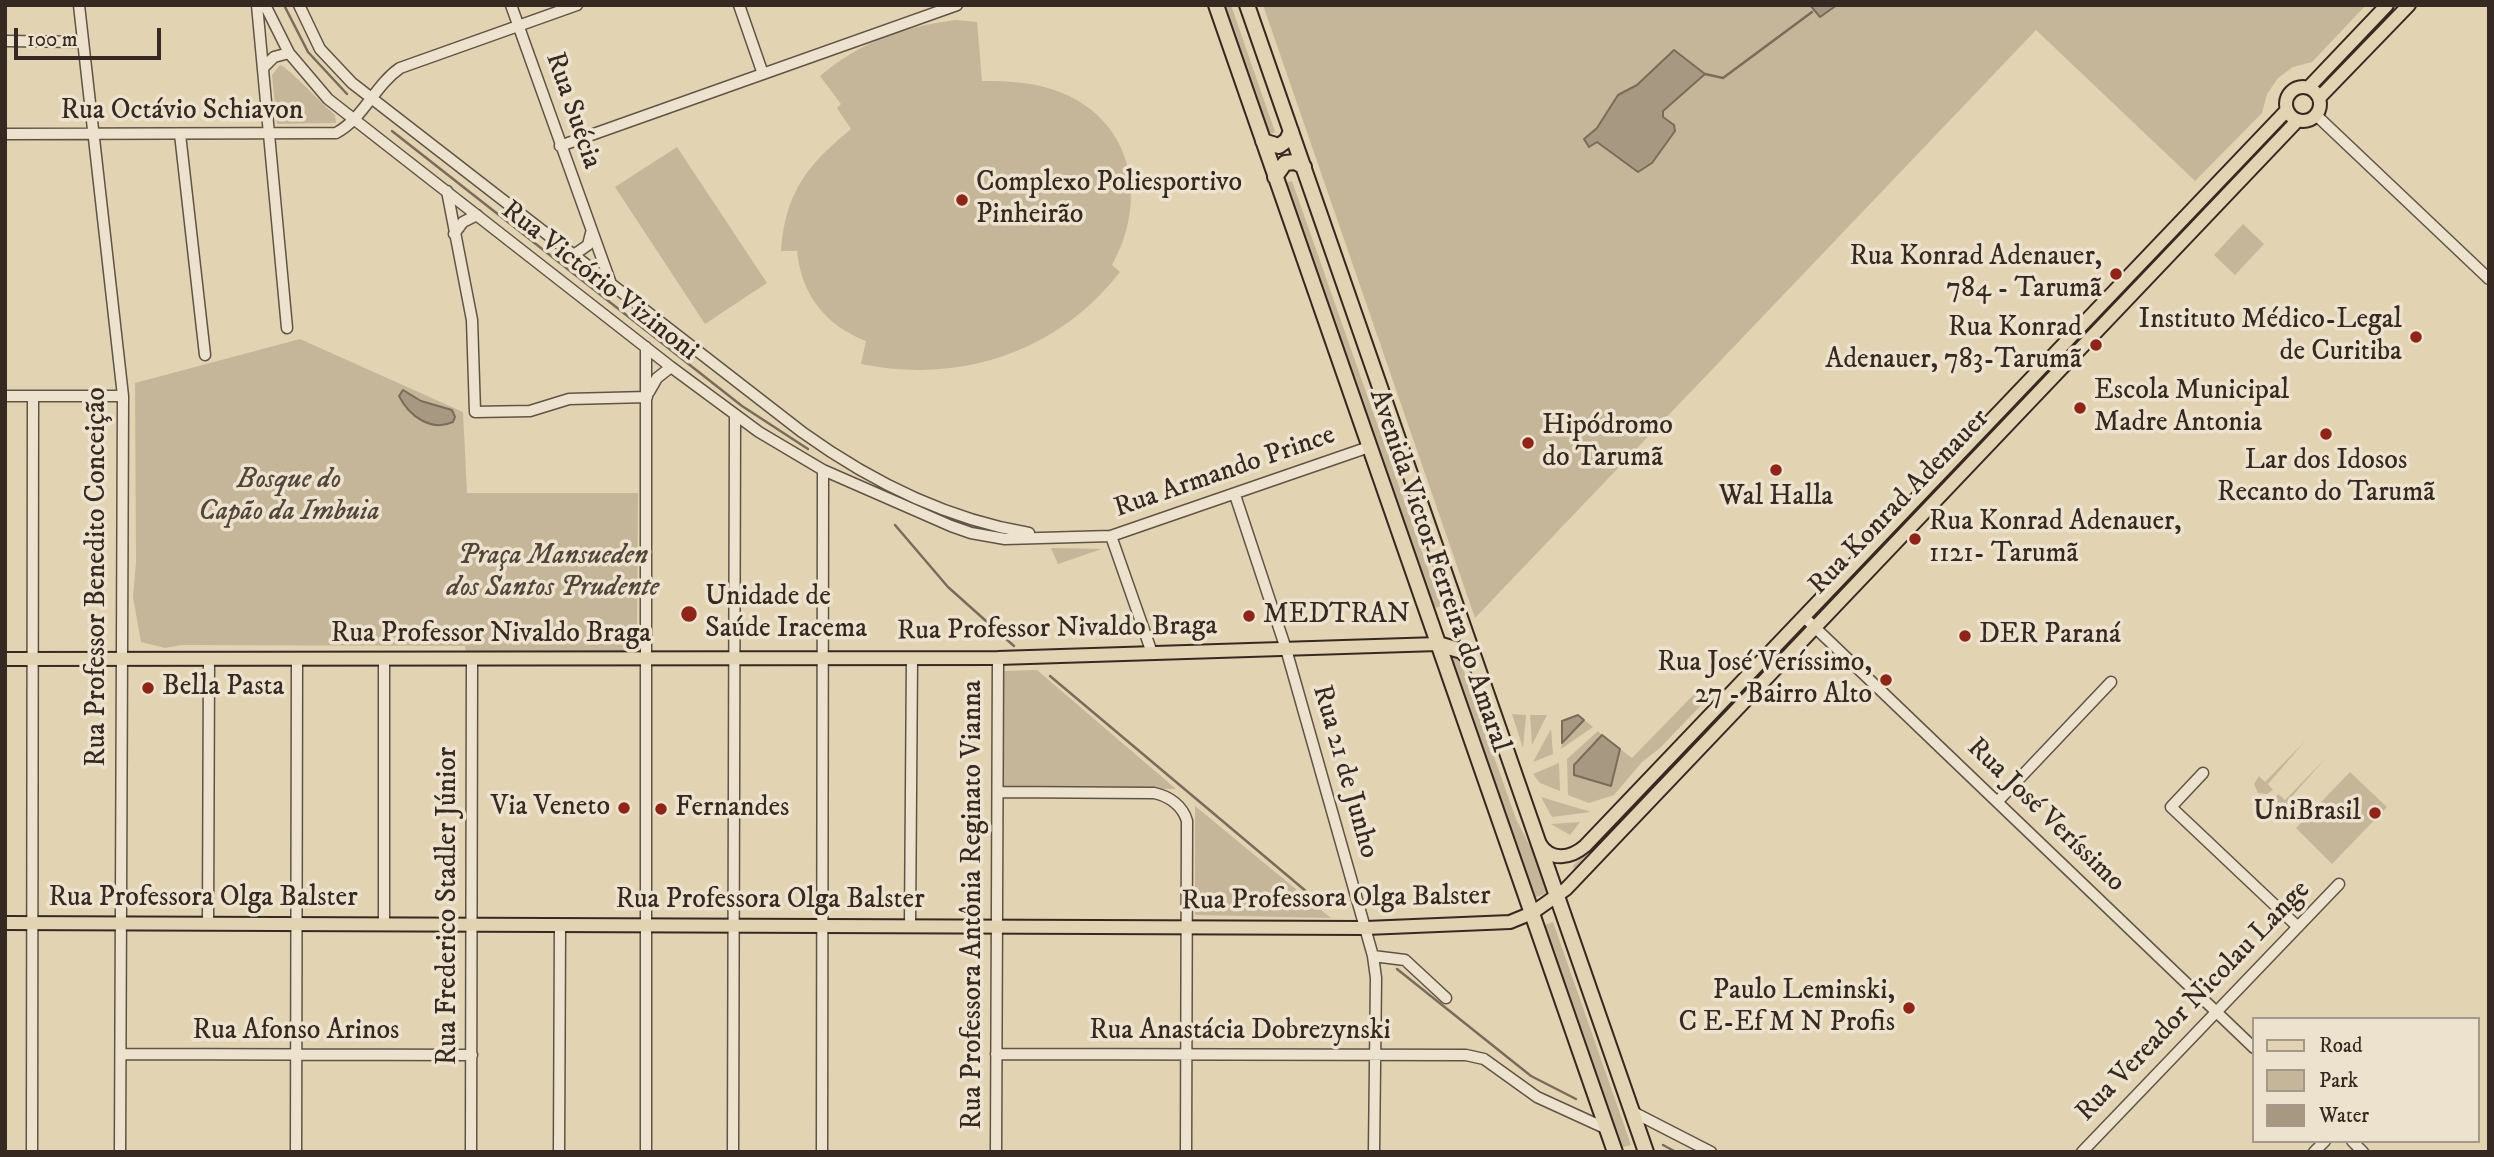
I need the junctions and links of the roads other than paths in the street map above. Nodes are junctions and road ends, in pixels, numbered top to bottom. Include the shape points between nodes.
1 (79, 5) edge
2 (257, 5) edge
3 (265, 5) edge
4 (299, 5) edge
5 (511, 5) edge
6 (577, 5) edge
7 (739, 5) edge
8 (957, 5) edge
9 (1216, 5) edge
10 (1247, 5) edge
11 (2387, 5) edge
12 (2409, 5) edge
13 (518, 25) junction
14 (5, 41) edge
15 (83, 42) junction
16 (289, 53) junction
17 (263, 68) junction
18 (763, 74) junction
19 (2309, 87) junction
20 (370, 97) junction
21 (2319, 99) junction
22 (2287, 110) junction
23 (2316, 115) junction
24 (354, 119) junction
25 (2298, 120) junction
26 (1291, 131) junction
27 (5, 134) edge
28 (94, 134) junction
29 (180, 134) junction
30 (269, 135) junction
31 (1263, 141) junction
32 (560, 146) junction
33 (1304, 167) junction
34 (1275, 177) junction
35 (447, 191) junction
36 (477, 215) junction
37 (591, 232) junction
38 (454, 235) junction
39 (575, 254) junction
40 (2489, 279) edge
41 (610, 282) junction
42 (287, 328) dead end
43 (646, 347) junction
44 (205, 355) dead end
45 (671, 367) junction
46 (5, 396) edge
47 (33, 396) junction
48 (123, 396) junction
49 (647, 397) junction
50 (735, 415) junction
51 (822, 446) joint
52 (1369, 447) junction
53 (823, 470) junction
54 (1235, 495) junction
55 (1111, 536) junction
56 (1052, 537) junction
57 (1804, 617) junction
58 (1815, 628) junction
59 (1438, 644) junction
60 (1286, 649) junction
61 (1152, 653) junction
62 (912, 658) junction
63 (998, 658) junction
64 (5, 659) edge
65 (33, 659) junction
66 (122, 659) junction
67 (209, 659) junction
68 (297, 659) junction
69 (823, 659) junction
70 (384, 660) junction
71 (472, 660) junction
72 (647, 660) junction
73 (734, 660) junction
74 (1478, 668) junction
75 (2111, 682) dead end
76 (2203, 773) dead end
77 (998, 792) junction
78 (1998, 802) junction
79 (1540, 844) junction
80 (2339, 884) dead end
81 (1558, 896) junction
82 (1532, 913) junction
83 (5, 923) edge
84 (32, 923) junction
85 (121, 923) junction
86 (208, 923) junction
87 (297, 924) junction
88 (384, 924) junction
89 (472, 925) junction
90 (560, 925) junction
91 (647, 925) junction
92 (734, 926) junction
93 (822, 926) junction
94 (910, 926) junction
95 (997, 927) junction
96 (2298, 927) junction
97 (1187, 928) junction
98 (1366, 928) junction
99 (1373, 956) junction
100 (1446, 998) dead end
101 (2216, 1012) junction
102 (2252, 1046) edge
103 (121, 1054) junction
104 (996, 1054) junction
105 (296, 1055) junction
106 (471, 1055) junction
107 (1186, 1055) junction
108 (1375, 1055) junction
109 (1633, 1112) junction
110 (1607, 1129) junction
111 (32, 1152) edge
112 (120, 1152) edge
113 (296, 1152) edge
114 (471, 1152) edge
115 (559, 1152) edge
116 (646, 1152) edge
117 (733, 1152) edge
118 (822, 1152) edge
119 (996, 1152) edge
120 (1186, 1152) edge
121 (1374, 1152) edge
122 (1615, 1152) edge
123 (1646, 1152) edge
124 (1711, 1152) edge
125 (2082, 1152) edge

1 - 15 street, Rua Professor Benedito Conceição
2 - 17 street
3 - 16 street, Rua Victório Vizinoni
4 - 20 street, Rua Victório Vizinoni via 329,61
5 - 13 street, Rua Suécia
6 - 13 street
7 - 18 street
8 - 18 street
9 - 31 highway, Avenida Victor Ferreira do Amaral
10 - 26 highway, Avenida Victor Ferreira do Amaral
11 - 19 main road
12 - 21 main road
13 - 20 street via 407,64
13 - 32 street, Rua Suécia
14 - 15 street
15 - 28 street, Rua Professor Benedito Conceição
16 - 17 street via 274,57
16 - 24 street, Rua Victório Vizinoni via 317,88
17 - 30 street
18 - 32 street
19 - 21 main road
19 - 22 main road via 2290,92
20 - 24 street
20 - 39 street, Rua Victório Vizinoni
21 - 23 main road
22 - 25 main road
22 - 57 main road, Rua Konrad Adenauer
23 - 25 main road
23 - 40 street
24 - 30 street, Rua Octávio Schiavon via 329,134
24 - 35 street, Rua Victório Vizinoni
25 - 58 main road, Rua Konrad Adenauer
26 - 31 highway via 1279,146
26 - 33 highway, Avenida Victor Ferreira do Amaral
27 - 28 street, Rua Octávio Schiavon
28 - 29 street, Rua Octávio Schiavon
28 - 48 street, Rua Professor Benedito Conceição
29 - 30 street, Rua Octávio Schiavon
29 - 44 street
30 - 42 street
31 - 34 highway, Avenida Victor Ferreira do Amaral
32 - 37 street, Rua Suécia
33 - 34 highway via 1285,163
33 - 74 highway, Avenida Victor Ferreira do Amaral
34 - 52 highway, Avenida Victor Ferreira do Amaral
35 - 36 street, Rua Victório Vizinoni
35 - 38 street
36 - 38 street via 463,222
36 - 43 street, Rua Victório Vizinoni
37 - 39 street via 588,245
37 - 41 street, Rua Suécia
38 - 49 street via 472,320 475,412 530,411 569,399
39 - 41 street, Rua Victório Vizinoni
41 - 51 street, Rua Victório Vizinoni
43 - 45 street, Rua Victório Vizinoni
43 - 49 street
45 - 49 street via 653,382
45 - 50 street, Rua Victório Vizinoni
46 - 47 street
47 - 48 street
47 - 65 street
48 - 66 street, Rua Professor Benedito Conceição
49 - 72 street
50 - 53 street, Rua Victório Vizinoni
50 - 73 street
51 - 56 street, Rua Armando Prince via 868,475 965,519
52 - 54 street, Rua Armando Prince
52 - 59 highway, Avenida Victor Ferreira do Amaral
53 - 56 street, Rua Armando Prince via 971,533 1005,539
53 - 69 street
54 - 55 street, Rua Armando Prince
54 - 60 street, Rua 21 de Junho
55 - 56 street, Rua Armando Prince
55 - 61 street
57 - 58 street, Rua José Veríssimo
57 - 79 main road, Rua Konrad Adenauer via 1581,850 1559,857 1545,852
58 - 78 street, Rua José Veríssimo
58 - 81 main road, Rua Konrad Adenauer
59 - 60 main road, Rua Professor Nivaldo Braga
59 - 74 highway via 1462,651
59 - 82 highway, Avenida Victor Ferreira do Amaral
60 - 61 main road, Rua Professor Nivaldo Braga
60 - 98 street, Rua 21 de Junho
61 - 63 main road, Rua Professor Nivaldo Braga
62 - 63 main road, Rua Professor Nivaldo Braga
62 - 69 main road, Rua Professor Nivaldo Braga
62 - 94 street
63 - 77 street, Rua Professora Antônia Reginato Vianna
64 - 65 main road, Rua Professor Nivaldo Braga
65 - 66 main road, Rua Professor Nivaldo Braga
65 - 84 street
66 - 67 main road, Rua Professor Nivaldo Braga
66 - 85 street, Rua Professor Benedito Conceição
67 - 68 main road, Rua Professor Nivaldo Braga
67 - 86 street
68 - 70 main road, Rua Professor Nivaldo Braga
68 - 87 street
69 - 73 main road, Rua Professor Nivaldo Braga
69 - 93 street
70 - 71 main road, Rua Professor Nivaldo Braga
70 - 88 street
71 - 72 main road, Rua Professor Nivaldo Braga
71 - 89 street, Rua Frederico Stadler Júnior
72 - 73 main road, Rua Professor Nivaldo Braga
72 - 91 street
73 - 92 street
74 - 79 highway, Avenida Victor Ferreira do Amaral
75 - 78 street
76 - 96 street via 2171,807
77 - 95 street, Rua Professora Antônia Reginato Vianna
77 - 97 street via 1154,793 1173,802 1187,821
78 - 101 street, Rua José Veríssimo
79 - 81 highway, Avenida Victor Ferreira do Amaral
80 - 96 street, Rua Vereador Nicolau Lange
81 - 82 main road, Rua Konrad Adenauer
81 - 109 highway, Avenida Victor Ferreira do Amaral
82 - 98 main road, Rua Professora Olga Balster via 1510,922
82 - 110 highway, Avenida Victor Ferreira do Amaral
83 - 84 main road, Rua Professora Olga Balster
84 - 85 main road, Rua Professora Olga Balster
84 - 111 street
85 - 86 main road, Rua Professora Olga Balster
85 - 103 street, Rua Professor Benedito Conceição
86 - 87 main road, Rua Professora Olga Balster
87 - 88 main road, Rua Professora Olga Balster
87 - 105 street
88 - 89 main road, Rua Professora Olga Balster
89 - 90 main road, Rua Professora Olga Balster
89 - 106 street, Rua Frederico Stadler Júnior
90 - 91 main road, Rua Professora Olga Balster
90 - 115 street
91 - 92 main road, Rua Professora Olga Balster
91 - 116 street
92 - 93 main road, Rua Professora Olga Balster
92 - 117 street
93 - 94 main road, Rua Professora Olga Balster
93 - 118 street
94 - 95 main road, Rua Professora Olga Balster
95 - 97 main road, Rua Professora Olga Balster
95 - 104 street, Rua Professora Antônia Reginato Vianna
96 - 101 street, Rua Vereador Nicolau Lange
97 - 98 main road, Rua Professora Olga Balster
97 - 107 street
98 - 99 street, Rua 21 de Junho
99 - 100 street via 1405,960
99 - 108 street, Rua 21 de Junho
101 - 102 street, Rua José Veríssimo
101 - 125 street, Rua Vereador Nicolau Lange
103 - 105 street, Rua Afonso Arinos
103 - 112 street, Rua Professor Benedito Conceição
104 - 107 street, Rua Anastácia Dobrezynski
104 - 119 street, Rua Professora Antônia Reginato Vianna
105 - 106 street, Rua Afonso Arinos
105 - 113 street
106 - 114 street, Rua Frederico Stadler Júnior
107 - 108 street, Rua Anastácia Dobrezynski
107 - 120 street
108 - 110 street, Rua Anastácia Dobrezynski via 1484,1059 1536,1097
108 - 121 street, Rua 21 de Junho
109 - 123 highway, Avenida Victor Ferreira do Amaral
109 - 124 street
110 - 122 highway, Avenida Victor Ferreira do Amaral

